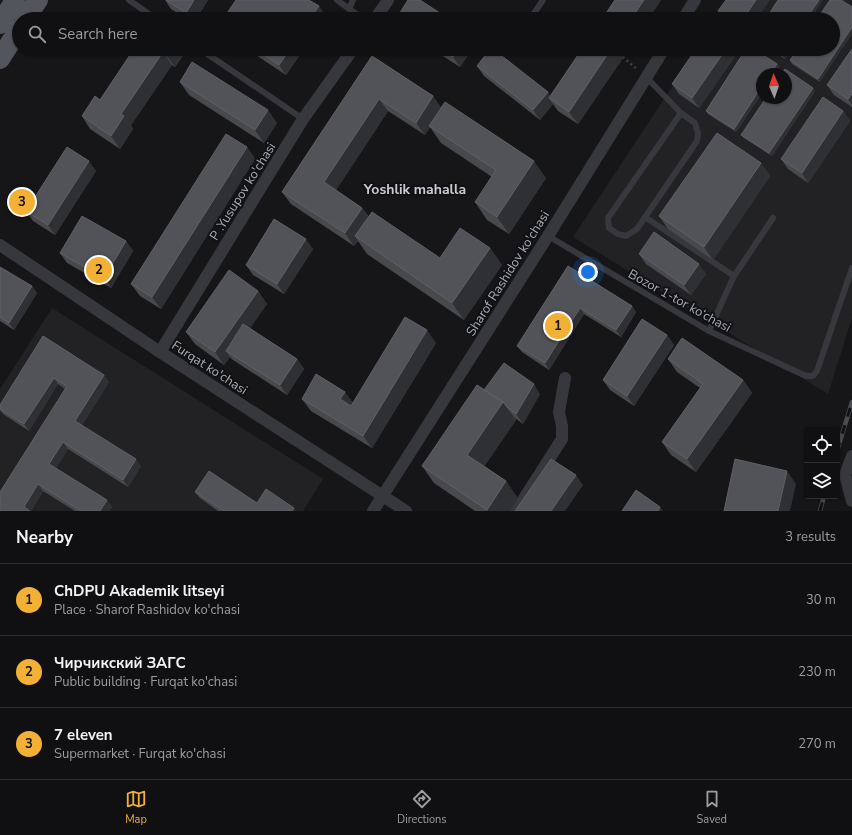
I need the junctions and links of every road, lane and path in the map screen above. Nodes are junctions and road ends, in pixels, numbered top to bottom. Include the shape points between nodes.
1 (15, 0) edge
2 (38, 0) edge
3 (129, 0) edge
4 (336, 0) edge
5 (353, 0) edge
6 (388, 0) edge
7 (544, 0) edge
8 (695, 0) edge
9 (349, 9) junction
10 (30, 12) edge
11 (146, 12) edge
12 (353, 12) edge
13 (379, 12) edge
14 (535, 12) edge
15 (687, 12) edge
16 (0, 24) edge
17 (12, 40) edge
18 (210, 56) edge
19 (348, 56) edge
20 (660, 56) edge
21 (623, 57) dead end
22 (0, 59) edge
23 (646, 77) junction
24 (681, 114) junction
25 (303, 119) junction
26 (645, 217) junction
27 (773, 218) dead end
28 (548, 236) junction
29 (0, 245) edge
30 (852, 268) edge
31 (734, 276) junction
32 (709, 331) junction
33 (160, 352) junction
34 (565, 378) dead end
35 (852, 456) edge
36 (383, 496) junction
37 (852, 501) edge
38 (373, 511) edge
39 (406, 511) edge
40 (516, 511) edge

1 - 16 main road
2 - 10 main road
3 - 11 lane
4 - 9 lane
5 - 9 lane
6 - 13 street
7 - 14 lane
8 - 15 street
9 - 12 lane
17 - 22 main road
18 - 25 lane
19 - 25 street, P .Yusupov ko'chasi
20 - 23 street, Sharof Rashidov ko'chasi
21 - 23 path
23 - 24 lane
23 - 28 street, Sharof Rashidov ko'chasi
24 - 26 lane via 695,123 697,141
24 - 26 lane via 613,210 608,218 609,228 626,236 637,229
25 - 33 street, P .Yusupov ko'chasi
26 - 31 lane
27 - 31 lane
28 - 32 lane, Bozor 1-tor ko‘chasi
28 - 36 street, Sharof Rashidov ko'chasi
29 - 33 street, Furqat ko'chasi
30 - 32 lane, Bozor 1-tor ko‘chasi via 817,371 813,376 806,376
31 - 32 lane
33 - 36 street, Furqat ko'chasi
34 - 40 street via 559,412 562,439
35 - 37 street via 845,475
36 - 38 street, Sharof Rashidov ko'chasi
36 - 39 street, Furqat ko'chasi

